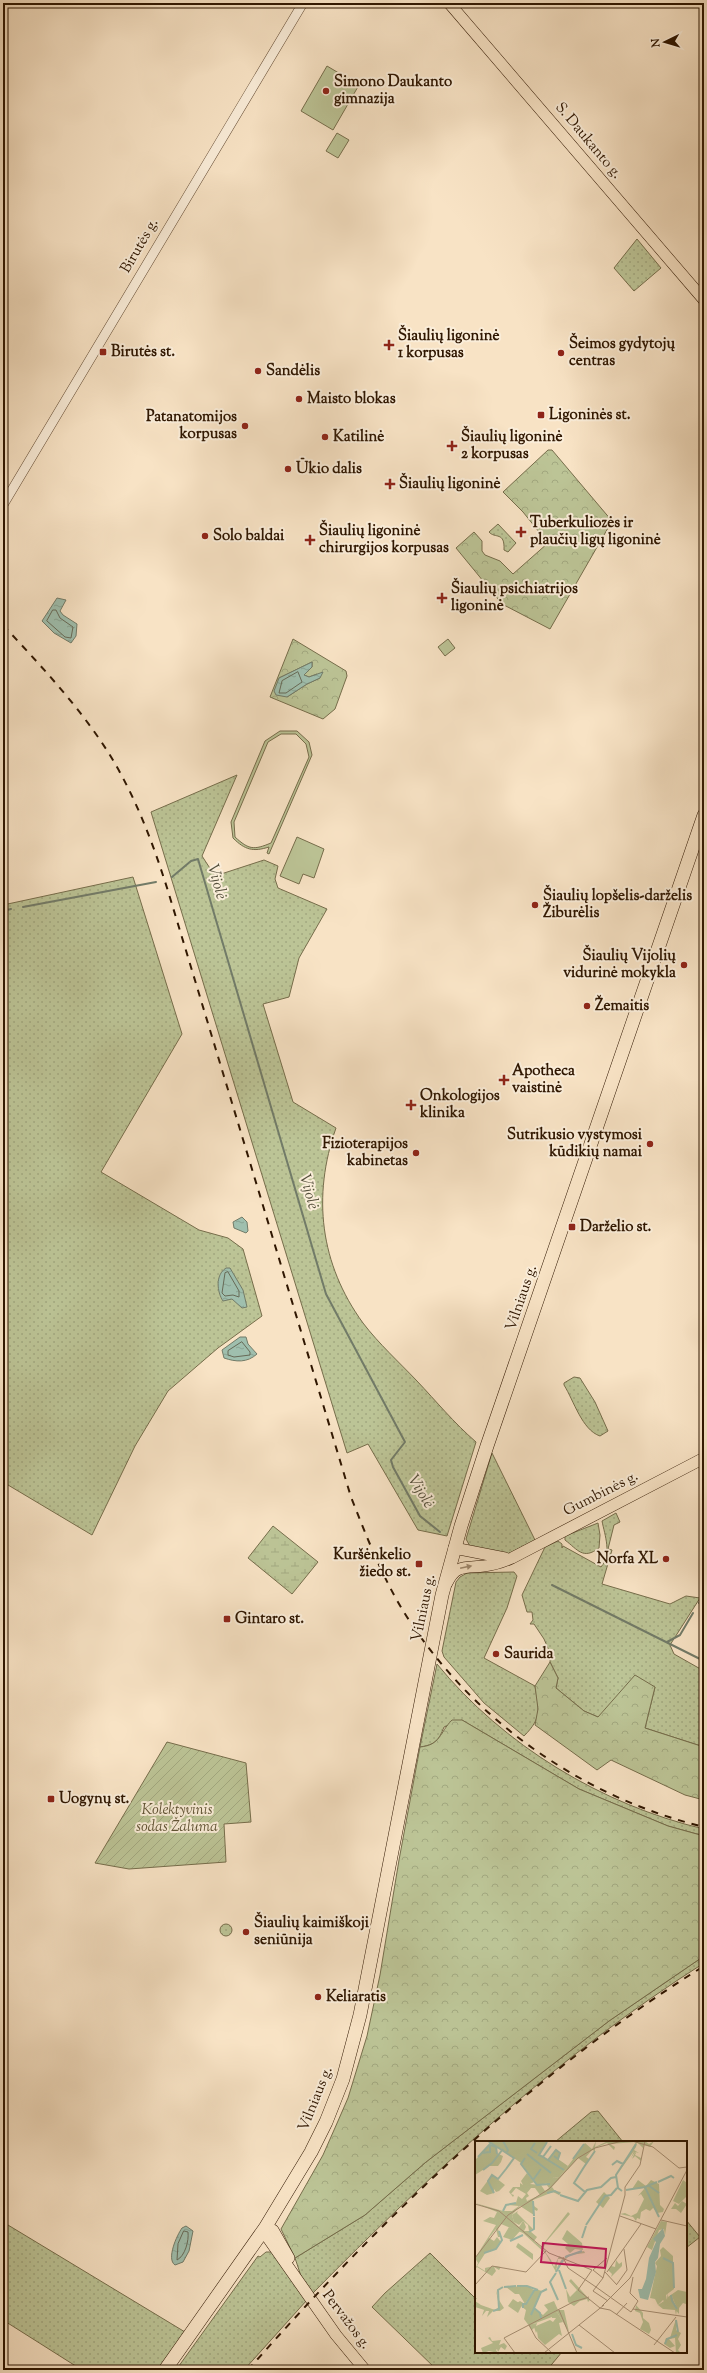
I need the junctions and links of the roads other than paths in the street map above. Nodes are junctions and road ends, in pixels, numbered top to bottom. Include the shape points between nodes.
1 (302, 3) edge
2 (449, 3) edge
3 (704, 300) edge
4 (3, 505) edge
5 (704, 815) edge
6 (704, 1458) edge
7 (454, 1548) junction
8 (512, 1558) junction
9 (442, 1595) junction
10 (269, 2232) junction
11 (165, 2370) edge
12 (173, 2370) edge
13 (365, 2370) edge

1 - 4 street, Birutės g.
2 - 3 main road, S. Daukanto g.
5 - 7 highway, Vilniaus g.
6 - 8 main road, Gumbinės g.
7 - 8 main road via 497,1558
7 - 9 highway, Vilniaus g.
9 -> 8 main road, Gumbinės g. via 451,1575 458,1570 499,1563
9 - 10 highway, Vilniaus g. via 404,1800 360,2015 343,2079 326,2122
10 - 11 highway, Vilniaus g.
10 - 12 highway, Vilniaus g.
10 - 13 main road, Pervažos g. via 281,2242 303,2287 336,2335

